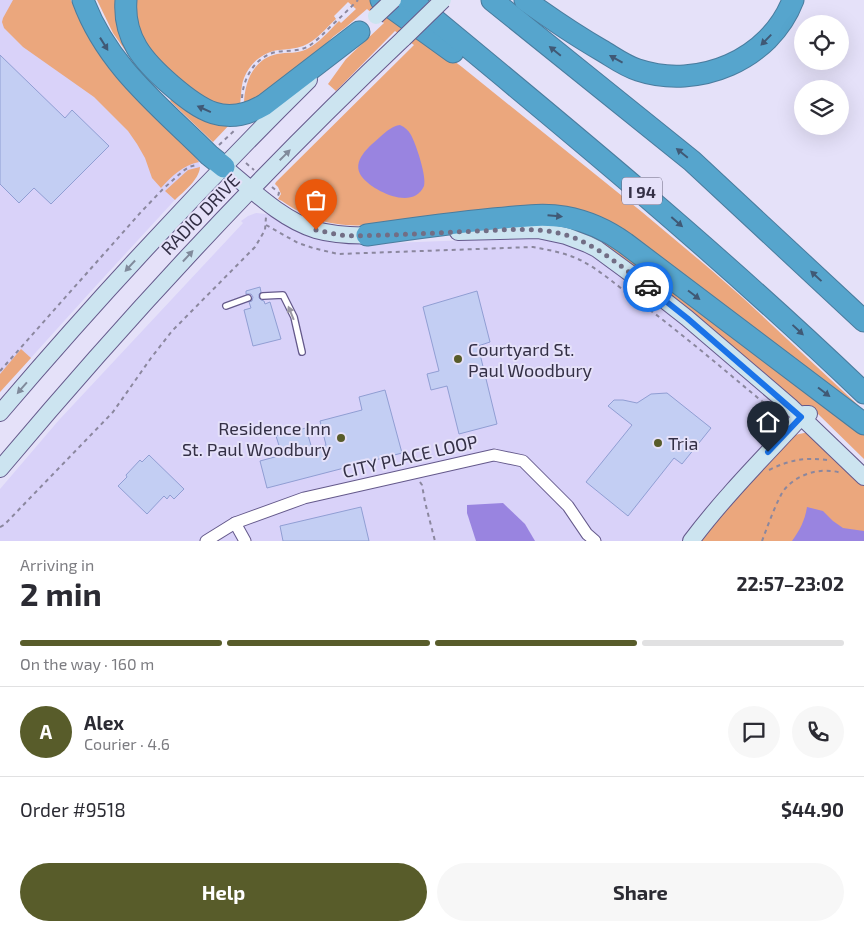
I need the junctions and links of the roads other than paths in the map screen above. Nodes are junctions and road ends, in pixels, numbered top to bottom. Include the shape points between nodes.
1 (83, 0) edge
2 (126, 0) edge
3 (393, 0) edge
4 (411, 0) edge
5 (444, 0) edge
6 (492, 0) edge
7 (525, 0) edge
8 (793, 0) edge
9 (378, 8) edge
10 (359, 32) junction
11 (216, 161) junction
12 (610, 165) junction
13 (251, 190) junction
14 (367, 235) junction
15 (262, 296) dead end
16 (248, 298) dead end
17 (226, 306) dead end
18 (864, 321) edge
19 (302, 352) dead end
20 (864, 392) edge
21 (0, 414) edge
22 (801, 417) junction
23 (864, 424) edge
24 (864, 465) edge
25 (0, 468) edge
26 (864, 477) edge
27 (235, 523) junction
28 (206, 541) edge
29 (245, 541) edge
30 (595, 541) edge
31 (691, 541) edge

1 -> 11 highway via 103,42 122,68
10 -> 2 highway via 267,103 243,114 226,116 189,101 154,70 132,38 126,18
3 - 9 main road, RADIO DRIVE, bridge
4 - 12 highway, I 94
13 -> 5 main road, RADIO DRIVE, bridge
18 -> 6 highway via 692,161
8 -> 7 highway via 781,22 756,50 724,68 678,77 638,70 619,61
9 - 10 main road, RADIO DRIVE
9 - 12 highway
10 - 11 main road, RADIO DRIVE via 296,93
11 - 13 main road
11 -> 21 main road, RADIO DRIVE
12 -> 20 highway, I 94 via 766,300
13 - 14 main road via 280,212 313,229 340,235
25 -> 13 main road, RADIO DRIVE via 118,332
14 - 22 main road via 527,230 576,239 606,255 665,300
14 -> 23 highway via 534,215 561,216 586,222 620,239
19 -> 15 lane via 294,316 283,295
16 - 17 lane
22 - 24 main road via 807,414 819,419
22 - 26 main road
22 - 31 main road via 737,485
27 - 28 street, CITY PLACE LOOP
27 - 29 street
27 - 30 street, CITY PLACE LOOP via 304,498 494,455 523,461 568,506

